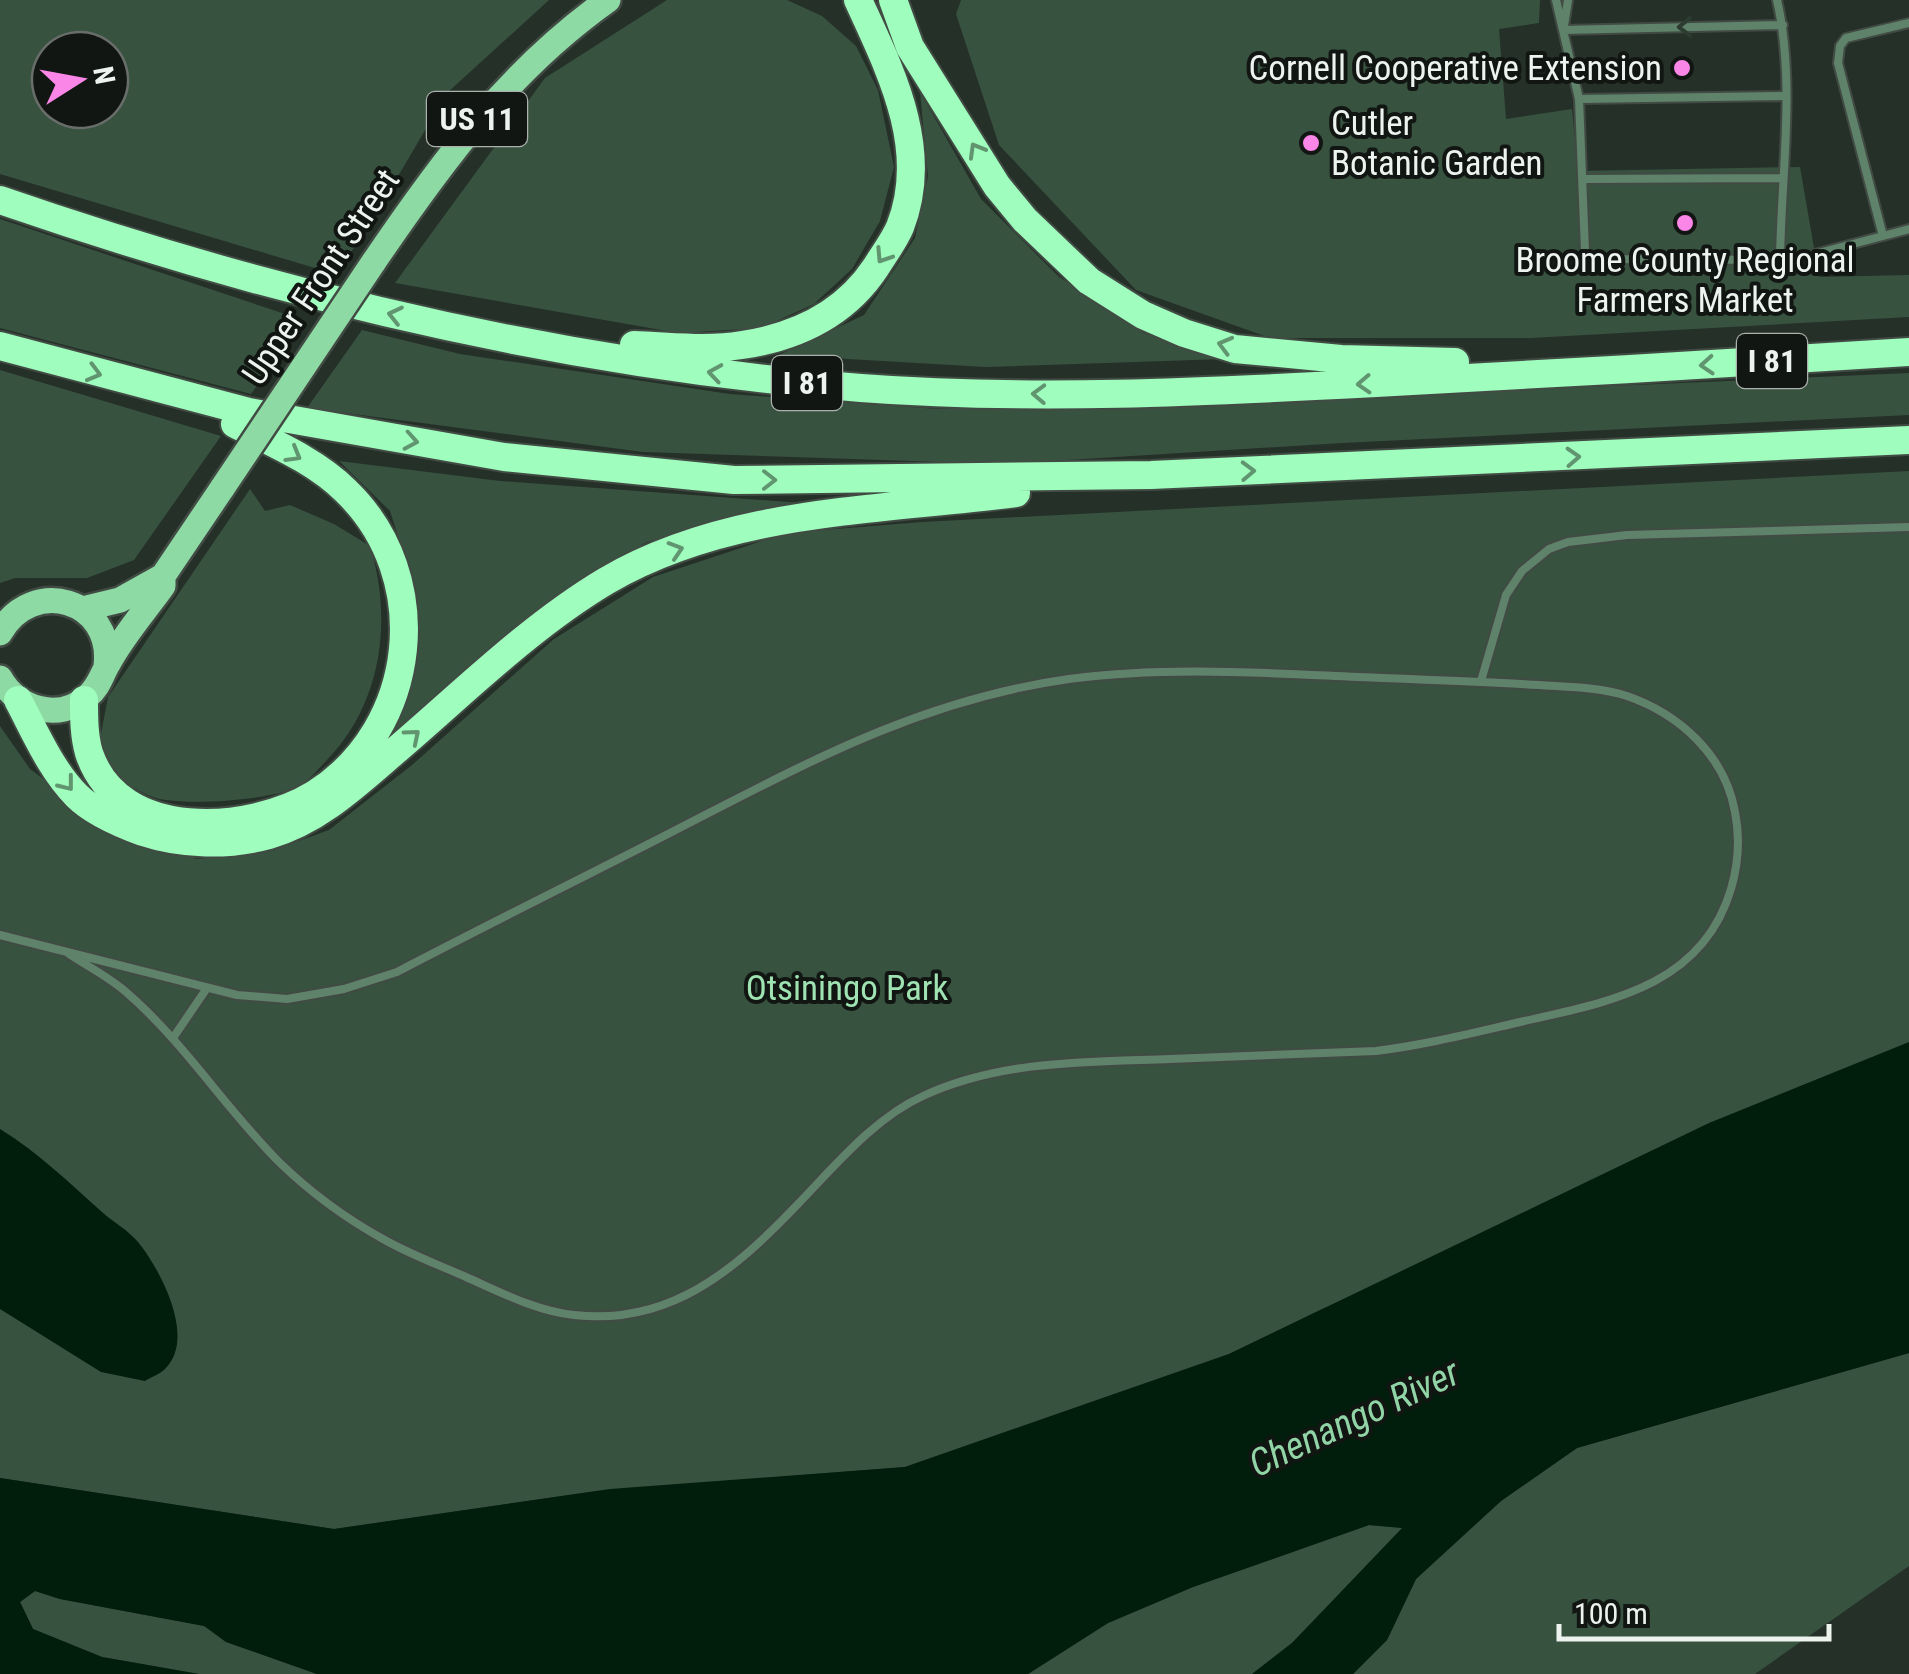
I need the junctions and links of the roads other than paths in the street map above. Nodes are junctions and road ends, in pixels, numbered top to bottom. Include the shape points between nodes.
1 (608, 0) edge
2 (858, 0) edge
3 (893, 0) edge
4 (1556, 0) edge
5 (1568, 0) edge
6 (1777, 0) edge
7 (1909, 23) edge
8 (1783, 25) junction
9 (1564, 30) junction
10 (1785, 96) junction
11 (1579, 99) junction
12 (1782, 178) junction
13 (1584, 179) junction
14 (0, 200) edge
15 (1909, 229) edge
16 (1883, 236) junction
17 (1780, 260) junction
18 (540, 344) junction
19 (0, 346) edge
20 (1909, 352) edge
21 (1636, 370) junction
22 (176, 394) junction
23 (1909, 440) edge
24 (1151, 476) junction
25 (1909, 527) edge
26 (163, 576) junction
27 (10, 609) edge
28 (83, 610) junction
29 (0, 634) edge
30 (106, 666) junction
31 (1481, 682) junction
32 (9, 689) edge
33 (84, 700) junction
34 (0, 935) edge
35 (68, 954) junction
36 (207, 988) junction
37 (173, 1038) junction

1 - 26 main road, Upper Front Street / US 11, bridge via 547,49 446,157
2 -> 18 highway via 895,84 911,182 898,232 845,304 814,324 740,346
21 -> 3 highway via 1235,349 1143,315 1089,281 997,186 910,47
4 - 9 lane
5 - 9 lane
6 - 8 lane
7 - 16 lane via 1846,38 1840,46 1838,63
8 -> 9 lane
8 - 10 lane
9 - 11 lane
10 - 11 lane
10 - 12 lane
11 - 13 lane
12 - 13 lane
12 - 17 lane
13 - 17 lane via 1585,251 1592,258
18 -> 14 highway, I 81 via 276,285
15 - 16 lane
16 - 17 lane
21 -> 18 highway, I 81 via 1062,394 866,388 728,375
19 -> 22 highway
20 -> 21 highway, I 81
22 -> 24 highway via 504,457 663,475
22 -> 33 highway via 325,473 366,513 402,595 399,679 377,732 336,778 270,814 212,822 154,816 119,796 89,752
24 -> 23 highway
32 -> 24 highway via 60,777 79,799 123,825 183,842 269,835 341,798 537,630 606,582 662,554 752,526
25 - 31 lane via 1627,536 1558,545 1522,570 1506,595
26 - 28 main road, Upper Front Street / US 11 via 120,600
26 - 30 main road, Upper Front Street / US 11 via 163,586
27 - 28 main road, Upper Front Street / US 11 via 52,600
27 - 29 main road, Upper Front Street
28 - 30 main road via 103,634
30 - 33 main road, Upper Front Street / US 11
31 - 36 lane via 1185,671 1066,680 1000,693 898,722 819,757 397,972 287,998
31 - 37 lane via 1620,694 1654,706 1693,734 1716,763 1735,806 1736,872 1724,913 1682,966 1623,996 1418,1046 1089,1062 976,1077 899,1109 735,1266 666,1304 613,1316 549,1310 385,1240 278,1161
32 - 33 main road via 47,710
34 - 35 lane
35 - 36 lane
35 - 37 lane via 124,990
36 - 37 lane

